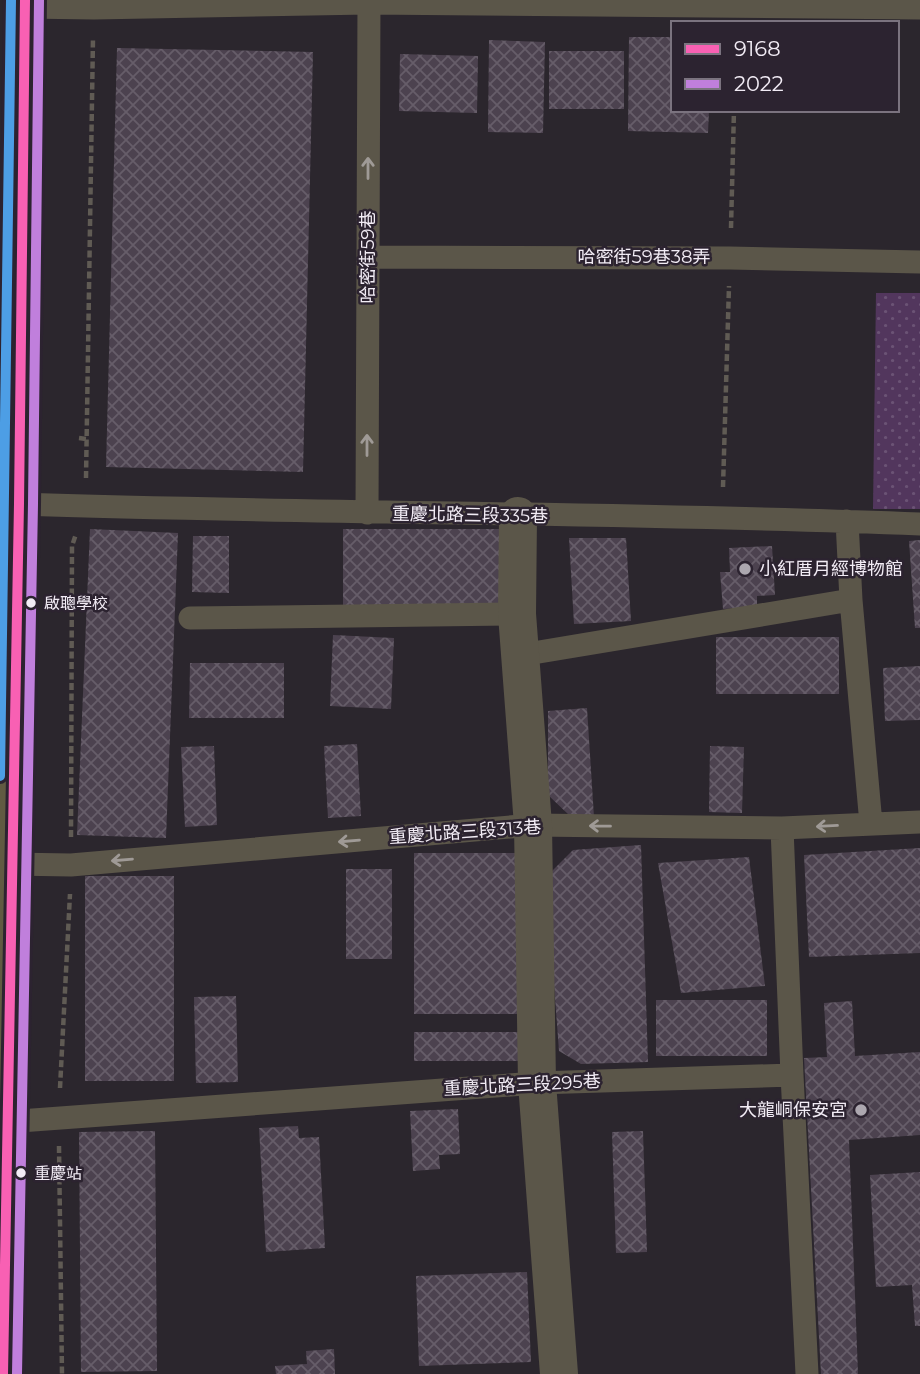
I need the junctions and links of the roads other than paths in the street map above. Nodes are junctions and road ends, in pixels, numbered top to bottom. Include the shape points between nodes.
1 (368, 1) edge
2 (25, 3) edge
3 (920, 8) edge
4 (368, 257) junction
5 (920, 262) edge
6 (19, 504) junction
7 (367, 513) junction
8 (518, 516) junction
9 (847, 521) junction
10 (920, 524) edge
11 (851, 600) junction
12 (517, 614) junction
13 (190, 618) dead end
14 (520, 655) junction
15 (920, 822) edge
16 (871, 824) junction
17 (533, 825) junction
18 (782, 828) junction
19 (11, 864) junction
20 (792, 1074) junction
21 (537, 1083) junction
22 (6, 1122) junction
23 (3, 1374) edge
24 (559, 1374) edge
25 (807, 1374) edge

1 - 2 lane via 94,8
1 - 3 lane
4 -> 1 lane, 哈密街59巷
2 - 6 main road
4 - 5 lane, 哈密街59巷38弄
7 -> 4 lane, 哈密街59巷
6 - 7 lane, 重慶北路三段335巷
6 - 19 main road
7 - 8 lane, 重慶北路三段335巷
8 - 9 lane, 重慶北路三段335巷
8 - 12 street
9 - 10 lane, 重慶北路三段335巷
9 - 11 lane
11 - 14 lane
11 - 16 lane
12 - 13 lane
12 - 14 street
14 - 17 street
15 - 16 lane, 重慶北路三段313巷
16 -> 18 lane, 重慶北路三段313巷
18 -> 17 lane, 重慶北路三段313巷
17 -> 19 lane, 重慶北路三段313巷 via 71,865
17 - 21 street
18 - 20 lane
19 - 22 main road
20 - 21 lane, 重慶北路三段295巷
20 - 25 lane
21 - 22 lane, 重慶北路三段295巷
21 - 24 street
22 - 23 main road

